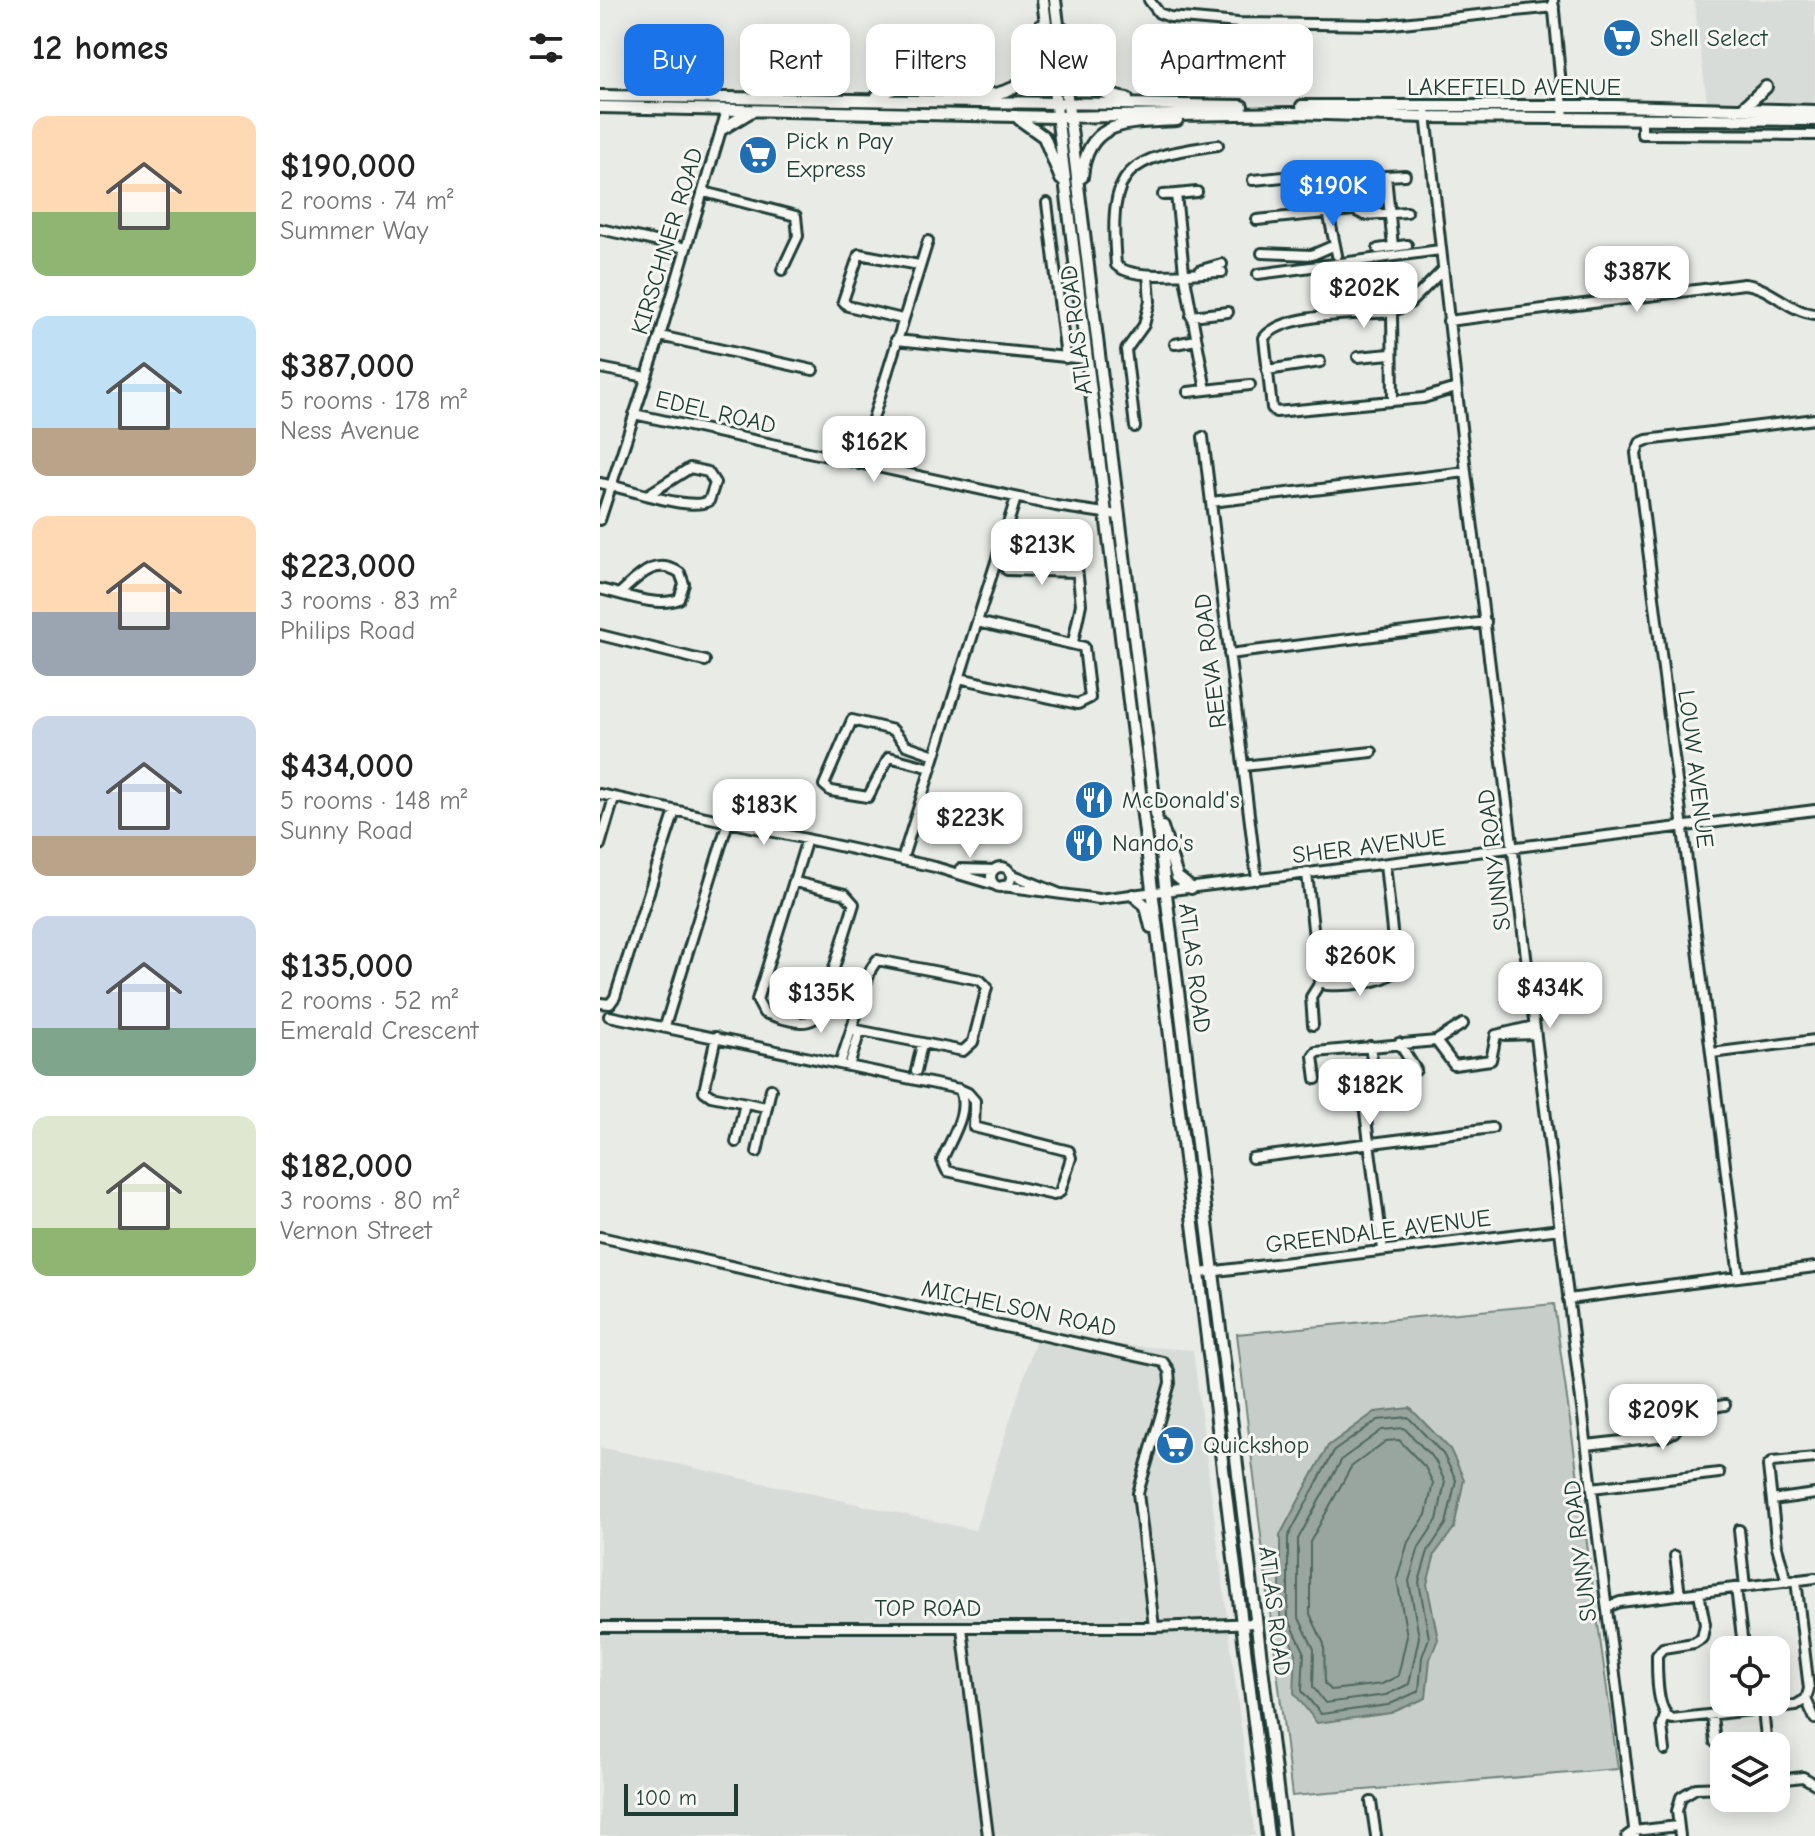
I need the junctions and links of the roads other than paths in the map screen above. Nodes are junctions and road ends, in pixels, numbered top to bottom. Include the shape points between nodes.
1 (1042, 0) edge
2 (1057, 0) edge
3 (1149, 0) edge
4 (1554, 4) edge
5 (1766, 87) dead end
6 (600, 96) edge
7 (614, 96) junction
8 (867, 96) edge
9 (831, 99) junction
10 (929, 102) junction
11 (1056, 105) junction
12 (1069, 105) junction
13 (1217, 105) junction
14 (1563, 106) junction
15 (600, 107) edge
16 (710, 109) junction
17 (1742, 109) junction
18 (727, 110) junction
19 (753, 110) junction
20 (1815, 111) edge
21 (1231, 112) junction
22 (1426, 113) junction
23 (1009, 116) junction
24 (1057, 117) junction
25 (1071, 117) junction
26 (1564, 118) junction
27 (1642, 119) junction
28 (1815, 120) edge
29 (723, 127) junction
30 (1815, 135) edge
31 (1218, 145) dead end
32 (1405, 175) dead end
33 (1386, 176) junction
34 (1364, 179) dead end
35 (1253, 180) dead end
36 (704, 192) junction
37 (1197, 192) dead end
38 (1176, 194) junction
39 (1163, 195) dead end
40 (1068, 200) junction
41 (1047, 203) dead end
42 (1081, 203) junction
43 (1329, 212) junction
44 (1390, 212) junction
45 (1407, 212) dead end
46 (1257, 220) dead end
47 (600, 229) edge
48 (928, 241) dead end
49 (1335, 245) junction
50 (1407, 245) dead end
51 (1393, 247) junction
52 (686, 248) junction
53 (1378, 249) dead end
54 (1440, 250) junction
55 (1262, 253) dead end
56 (1337, 255) dead end
57 (919, 265) junction
58 (1222, 268) dead end
59 (782, 270) dead end
60 (1442, 271) junction
61 (1184, 272) junction
62 (1258, 274) dead end
63 (1148, 275) junction
64 (1228, 312) dead end
65 (1392, 312) junction
66 (1815, 315) edge
67 (1191, 316) junction
68 (902, 319) junction
69 (1448, 321) junction
70 (660, 336) junction
71 (896, 340) junction
72 (1196, 340) junction
73 (1175, 344) dead end
74 (1390, 354) junction
75 (1358, 357) dead end
76 (1066, 358) junction
77 (1086, 359) junction
78 (1320, 362) dead end
79 (602, 368) edge
80 (813, 370) dead end
81 (1267, 370) junction
82 (646, 377) junction
83 (600, 381) edge
84 (1250, 385) dead end
85 (1456, 388) junction
86 (1206, 390) junction
87 (1188, 392) dead end
88 (1393, 400) junction
89 (634, 414) junction
90 (1815, 419) edge
91 (1135, 427) dead end
92 (1203, 437) dead end
93 (859, 464) junction
94 (1466, 472) junction
95 (600, 483) edge
96 (611, 484) junction
97 (649, 494) junction
98 (1016, 498) junction
99 (1211, 502) junction
100 (1106, 515) junction
101 (1118, 515) junction
102 (600, 520) edge
103 (1073, 532) dead end
104 (1007, 570) dead end
105 (1077, 572) junction
106 (600, 589) edge
107 (620, 593) junction
108 (977, 622) junction
109 (1486, 622) junction
110 (600, 635) edge
111 (1073, 642) junction
112 (1229, 654) junction
113 (705, 661) dead end
114 (959, 678) junction
115 (1372, 752) dead end
116 (935, 755) junction
117 (1243, 766) junction
118 (931, 768) junction
119 (600, 794) edge
120 (614, 798) junction
121 (1154, 803) junction
122 (1815, 810) edge
123 (675, 811) junction
124 (728, 822) junction
125 (1683, 826) junction
126 (807, 839) junction
127 (600, 845) edge
128 (1513, 848) junction
129 (902, 860) junction
130 (1385, 864) junction
131 (935, 867) junction
132 (994, 870) junction
133 (1307, 873) junction
134 (1011, 874) junction
135 (1257, 880) junction
136 (795, 882) junction
137 (999, 885) junction
138 (1191, 888) junction
139 (1166, 892) junction
140 (1153, 893) junction
141 (1133, 895) junction
142 (1061, 896) junction
143 (1160, 956) junction
144 (1321, 981) junction
145 (600, 1003) edge
146 (609, 1016) dead end
147 (1463, 1024) dead end
148 (1313, 1025) dead end
149 (665, 1026) junction
150 (856, 1030) junction
151 (1534, 1030) junction
152 (716, 1037) junction
153 (1815, 1040) edge
154 (1436, 1041) junction
155 (1399, 1043) junction
156 (922, 1044) junction
157 (1370, 1046) junction
158 (1712, 1053) junction
159 (845, 1065) junction
160 (1416, 1070) dead end
161 (916, 1071) dead end
162 (1316, 1079) dead end
163 (1375, 1079) dead end
164 (771, 1089) dead end
165 (959, 1089) junction
166 (745, 1103) junction
167 (1364, 1104) dead end
168 (766, 1107) junction
169 (1492, 1128) dead end
170 (736, 1142) dead end
171 (1369, 1143) junction
172 (757, 1152) dead end
173 (1252, 1158) dead end
174 (1560, 1229) junction
175 (600, 1237) edge
176 (1383, 1250) junction
177 (1815, 1267) edge
178 (1213, 1271) junction
179 (1200, 1273) junction
180 (1739, 1277) junction
181 (1568, 1299) junction
182 (1725, 1405) dead end
183 (1587, 1445) junction
184 (1815, 1458) edge
185 (1719, 1473) dead end
186 (1592, 1488) junction
187 (1815, 1494) edge
188 (1772, 1500) junction
189 (1739, 1530) dead end
190 (1675, 1556) dead end
191 (1815, 1578) edge
192 (1792, 1581) junction
193 (1740, 1587) junction
194 (1699, 1593) junction
195 (1680, 1595) junction
196 (1606, 1602) junction
197 (1256, 1623) junction
198 (1241, 1624) junction
199 (600, 1627) edge
200 (1154, 1627) junction
201 (962, 1628) junction
202 (1742, 1636) edge
203 (1806, 1699) junction
204 (1790, 1706) edge
205 (1665, 1715) junction
206 (1712, 1716) joint
207 (1815, 1719) edge
208 (1714, 1732) edge
209 (1665, 1750) dead end
210 (1790, 1778) edge
211 (1815, 1784) edge
212 (1710, 1788) edge
213 (1371, 1802) dead end
214 (1679, 1831) edge
215 (1632, 1834) edge
216 (988, 1836) edge
217 (1268, 1836) edge
218 (1283, 1836) edge
219 (1376, 1836) edge

1 - 10 main road via 1038,56 1024,81 1001,94
1 - 11 main road, ATLAS ROAD
2 - 12 main road, ATLAS ROAD
2 - 13 main road via 1072,63 1094,89 1131,100
3 - 4 street via 1159,13 1179,19 1268,24 1416,23
4 - 14 street
5 - 17 main road
6 - 7 main road
7 - 9 main road
7 - 18 main road via 714,102
8 - 9 main road
9 - 10 main road
10 - 11 main road, LAKEFIELD AVENUE
11 - 12 main road, LAKEFIELD AVENUE
11 - 24 main road, ATLAS ROAD
12 - 13 main road, LAKEFIELD AVENUE
12 - 25 main road, ATLAS ROAD
13 - 22 main road, LAKEFIELD AVENUE
14 - 17 main road, LAKEFIELD AVENUE
14 - 22 main road, LAKEFIELD AVENUE
14 - 26 street
15 - 16 main road
16 - 18 main road
16 - 29 main road
17 - 20 main road, LAKEFIELD AVENUE
18 - 19 main road, LAKEFIELD AVENUE
18 - 29 street, KIRSCHNER ROAD
19 - 23 main road, LAKEFIELD AVENUE
19 - 29 main road
21 - 22 main road, LAKEFIELD AVENUE
21 - 25 main road, LAKEFIELD AVENUE
21 - 42 main road via 1104,131 1089,148
22 - 26 main road, LAKEFIELD AVENUE
22 - 54 street, SUNNY ROAD
23 - 24 main road, LAKEFIELD AVENUE
23 - 40 main road via 1044,137
24 - 25 main road, LAKEFIELD AVENUE
24 - 40 main road, ATLAS ROAD
25 - 42 main road, ATLAS ROAD
26 - 27 main road, LAKEFIELD AVENUE
27 - 28 main road, LAKEFIELD AVENUE
27 - 30 street via 1642,134
29 - 36 street, KIRSCHNER ROAD
31 - 63 street via 1144,161 1121,181 1113,223 1116,265
32 - 33 street
33 - 34 street
33 - 44 street
35 - 43 street via 1318,175
36 - 52 street, KIRSCHNER ROAD
36 - 59 street via 796,216 798,236
37 - 38 street
38 - 39 street
38 - 61 street
40 - 77 main road, ATLAS ROAD
41 - 76 street
42 - 101 main road, ATLAS ROAD
43 - 44 street
43 - 46 street
43 - 49 street
44 - 45 street
44 - 51 street
47 - 52 street
48 - 57 street
49 - 55 street via 1312,255
49 - 56 street
50 - 51 street
51 - 53 street
52 - 70 street, KIRSCHNER ROAD
54 - 60 street, SUNNY ROAD
54 - 62 street
57 - 68 street
57 - 68 street via 859,254 843,292 848,306
58 - 61 street
60 - 65 street via 1410,303
60 - 69 street, SUNNY ROAD
61 - 63 street
61 - 67 street
63 - 91 street via 1150,301 1144,325 1126,350
64 - 67 street
65 - 74 street
65 - 81 street via 1294,320 1275,328 1264,338
66 - 69 street via 1744,284
67 - 72 street
68 - 71 street
69 - 85 street, SUNNY ROAD
70 - 80 street
70 - 82 street, KIRSCHNER ROAD
71 - 76 street
71 - 93 street
72 - 73 street
72 - 86 street
74 - 75 street
74 - 88 street
76 - 77 street
77 - 100 main road, ATLAS ROAD
78 - 81 street
79 - 82 street
79 - 83 street
81 - 88 street via 1276,412
82 - 89 street, KIRSCHNER ROAD
84 - 86 street
85 - 88 street
85 - 94 street, SUNNY ROAD
86 - 87 street
89 - 93 street, EDEL ROAD
89 - 96 street, KIRSCHNER ROAD
90 - 125 street, LOUW AVENUE via 1647,440 1638,448
92 - 99 street, REEVA ROAD
93 - 98 street, EDEL ROAD
94 - 99 street
94 - 109 street, SUNNY ROAD
95 - 96 street
96 - 97 street
96 - 102 street, KIRSCHNER ROAD
97 - 97 street via 703,504 713,496 715,483 708,472 690,468
98 - 100 street, EDEL ROAD
98 - 108 street
99 - 112 street, REEVA ROAD
100 - 101 street, EDEL ROAD
100 - 140 main road, ATLAS ROAD
101 - 121 main road, ATLAS ROAD
103 - 105 street
104 - 105 street
105 - 111 street via 1081,604
106 - 107 street
107 - 107 street via 666,602 679,599 684,584 680,573 659,566 646,570
108 - 111 street
108 - 114 street
109 - 112 street
109 - 128 street, SUNNY ROAD
110 - 113 street
111 - 114 street via 1085,650 1092,690 1083,704
112 - 117 street, REEVA ROAD
114 - 116 street
115 - 117 street
116 - 118 street
116 - 118 street via 906,745 893,730 852,720 824,785 868,797 889,757
117 - 135 street, REEVA ROAD
118 - 129 street
119 - 120 street
120 - 123 street
120 - 127 street
121 - 138 main road via 1177,877
121 - 139 main road, ATLAS ROAD
122 - 125 street, SHER AVENUE
123 - 124 street
123 - 145 street via 615,997 610,1004
124 - 126 street
124 - 149 street
125 - 128 street, SHER AVENUE
125 - 158 street, LOUW AVENUE
126 - 129 street
126 - 136 street
128 - 130 street, SHER AVENUE
128 - 151 street, SUNNY ROAD
129 - 131 street
130 - 133 street, SHER AVENUE
130 - 144 street via 1395,971 1387,978 1337,985
131 - 132 street
131 - 137 street
132 - 134 street via 1002,867
132 - 137 street via 991,880
133 - 135 street, SHER AVENUE
133 - 144 street
134 - 137 street via 1009,882
134 - 142 street
135 - 138 street, SHER AVENUE
136 - 136 street via 757,1004 764,1013 809,1023 821,1010 854,904 845,894
137 - 142 street
138 - 139 street, SHER AVENUE
139 - 140 street, SHER AVENUE
139 - 178 main road, ATLAS ROAD
140 - 141 street, SHER AVENUE
140 - 143 main road, ATLAS ROAD
141 - 142 street, SHER AVENUE
141 - 143 main road via 1146,906
143 - 179 main road, ATLAS ROAD
144 - 148 street via 1311,997
146 - 149 street
147 - 154 street
149 - 152 street
150 - 156 street
150 - 156 street via 877,960 986,985 968,1048
150 - 159 street
151 - 154 street via 1496,1035 1491,1060 1456,1065
151 - 174 street, SUNNY ROAD
152 - 159 street
152 - 166 street via 704,1091
153 - 158 street
154 - 155 street
155 - 157 street
155 - 160 street
156 - 161 street
157 - 162 street via 1314,1054
157 - 163 street
158 - 180 street, LOUW AVENUE
159 - 165 street
164 - 168 street
165 - 165 street via 974,1098 972,1123 977,1129 1069,1151 1060,1192 1054,1195 947,1171 942,1160 960,1121
166 - 168 street
166 - 170 street
167 - 171 street
168 - 172 street
169 - 171 street
171 - 173 street
171 - 176 street
174 - 176 street, GREENDALE AVENUE
174 - 181 street, SUNNY ROAD
175 - 200 street, MICHELSON ROAD via 1163,1362 1170,1383 1138,1493
176 - 178 street, GREENDALE AVENUE
177 - 180 street
178 - 179 street, GREENDALE AVENUE
178 - 197 main road, ATLAS ROAD
179 - 198 main road, ATLAS ROAD
180 - 181 street
181 - 183 street, SUNNY ROAD
182 - 183 street via 1690,1411 1666,1436
183 - 186 street, SUNNY ROAD
184 - 188 street via 1769,1464
185 - 186 street
186 - 196 street, SUNNY ROAD
187 - 188 street
188 - 192 street via 1777,1547
189 - 193 street
190 - 195 street
191 - 192 street
192 - 193 street
192 - 203 street via 1809,1689
193 - 194 street
193 - 202 street
194 - 195 street
194 - 205 street via 1702,1638 1663,1648 1657,1655
195 - 196 street
196 - 215 street, SUNNY ROAD
197 - 198 street, TOP ROAD
197 - 218 main road, ATLAS ROAD
198 - 200 street, TOP ROAD
198 - 217 main road, ATLAS ROAD
199 - 201 street, TOP ROAD
200 - 201 street, TOP ROAD
201 - 216 street
203 - 204 street
203 - 207 street
205 - 206 street via 1678,1720
205 - 209 street
206 - 208 street
210 - 211 street via 1803,1777
212 - 214 street via 1685,1793 1678,1803
213 - 219 street
214 - 215 street

